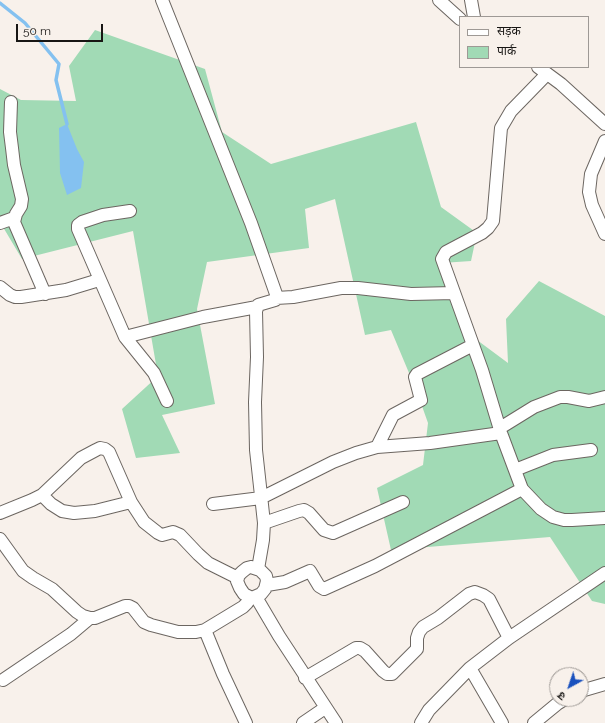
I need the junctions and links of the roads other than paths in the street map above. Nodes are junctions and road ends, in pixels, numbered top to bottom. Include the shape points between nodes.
1 (162, 0) edge
2 (439, 0) edge
3 (471, 0) edge
4 (474, 16) edge
5 (459, 18) edge
6 (543, 70) edge
7 (11, 102) dead end
8 (605, 124) edge
9 (605, 141) edge
10 (130, 211) dead end
11 (14, 218) junction
12 (0, 223) edge
13 (605, 234) edge
14 (99, 280) junction
15 (0, 287) edge
16 (454, 293) junction
17 (45, 294) junction
18 (276, 298) junction
19 (257, 307) junction
20 (125, 337) junction
21 (473, 345) junction
22 (605, 397) edge
23 (167, 401) dead end
24 (500, 430) junction
25 (377, 447) junction
26 (591, 450) dead end
27 (516, 470) junction
28 (522, 489) junction
29 (42, 495) junction
30 (261, 498) junction
31 (131, 502) junction
32 (403, 502) dead end
33 (213, 504) dead end
34 (0, 513) edge
35 (605, 518) edge
36 (264, 523) junction
37 (0, 539) edge
38 (258, 569) junction
39 (605, 574) edge
40 (238, 578) junction
41 (267, 585) junction
42 (254, 597) junction
43 (90, 618) junction
44 (205, 630) junction
45 (509, 638) junction
46 (470, 668) junction
47 (306, 678) junction
48 (2, 680) dead end
49 (605, 684) edge
50 (589, 689) edge
51 (555, 707) edge
52 (325, 708) junction
53 (244, 722) edge
54 (303, 723) edge
55 (336, 723) edge
56 (421, 723) edge
57 (502, 723) edge
58 (534, 723) edge

1 - 18 street via 251,223
2 - 5 street
3 - 4 street
6 - 8 street
6 - 16 street via 501,128 493,221 482,233 443,256
7 - 11 street via 10,132 22,199 20,210
9 - 13 street via 591,174 589,192
10 - 14 street via 103,215 78,225
11 - 12 street
11 - 17 street
14 - 17 street
14 - 20 street
15 - 17 street via 15,297
16 - 18 street via 412,294 341,288
16 - 21 street
18 - 19 street
19 - 20 street via 203,317
19 - 30 street via 256,450
20 - 23 street via 154,373
21 - 24 street
21 - 25 street via 417,374 415,377 421,400 393,414
22 - 24 street via 589,401 560,396 534,407
24 - 25 street via 430,442
24 - 27 street
25 - 30 street via 333,462
26 - 27 street via 553,455
27 - 28 street
28 - 35 street via 541,509 553,517 564,520
28 - 41 street via 375,566 324,589 319,586 310,571 285,582
29 - 31 street via 62,511 74,513 95,511
29 - 31 street via 80,458 100,448 109,452
29 - 34 street
30 - 33 street
30 - 36 street
31 - 40 street via 144,522 152,529 162,534 173,532 180,535 208,563
32 - 36 street via 333,533 324,530 304,510
36 - 38 street
37 - 43 street via 32,578 57,593 77,612
38 - 40 street via 246,568
38 - 41 street via 266,576
39 - 45 street
40 - 42 street via 244,594
41 - 42 street via 261,594
42 - 44 street via 243,607
42 - 47 street
43 - 44 street via 129,606 144,622 164,630
43 - 48 street via 71,634
44 - 53 street
45 - 46 street
45 - 47 street via 489,599 475,592 423,627 417,638 417,649 392,674 387,674 365,651 356,648
46 - 56 street via 429,710
46 - 57 street
47 - 52 street
49 - 50 street
51 - 58 street
52 - 54 street
52 - 55 street

